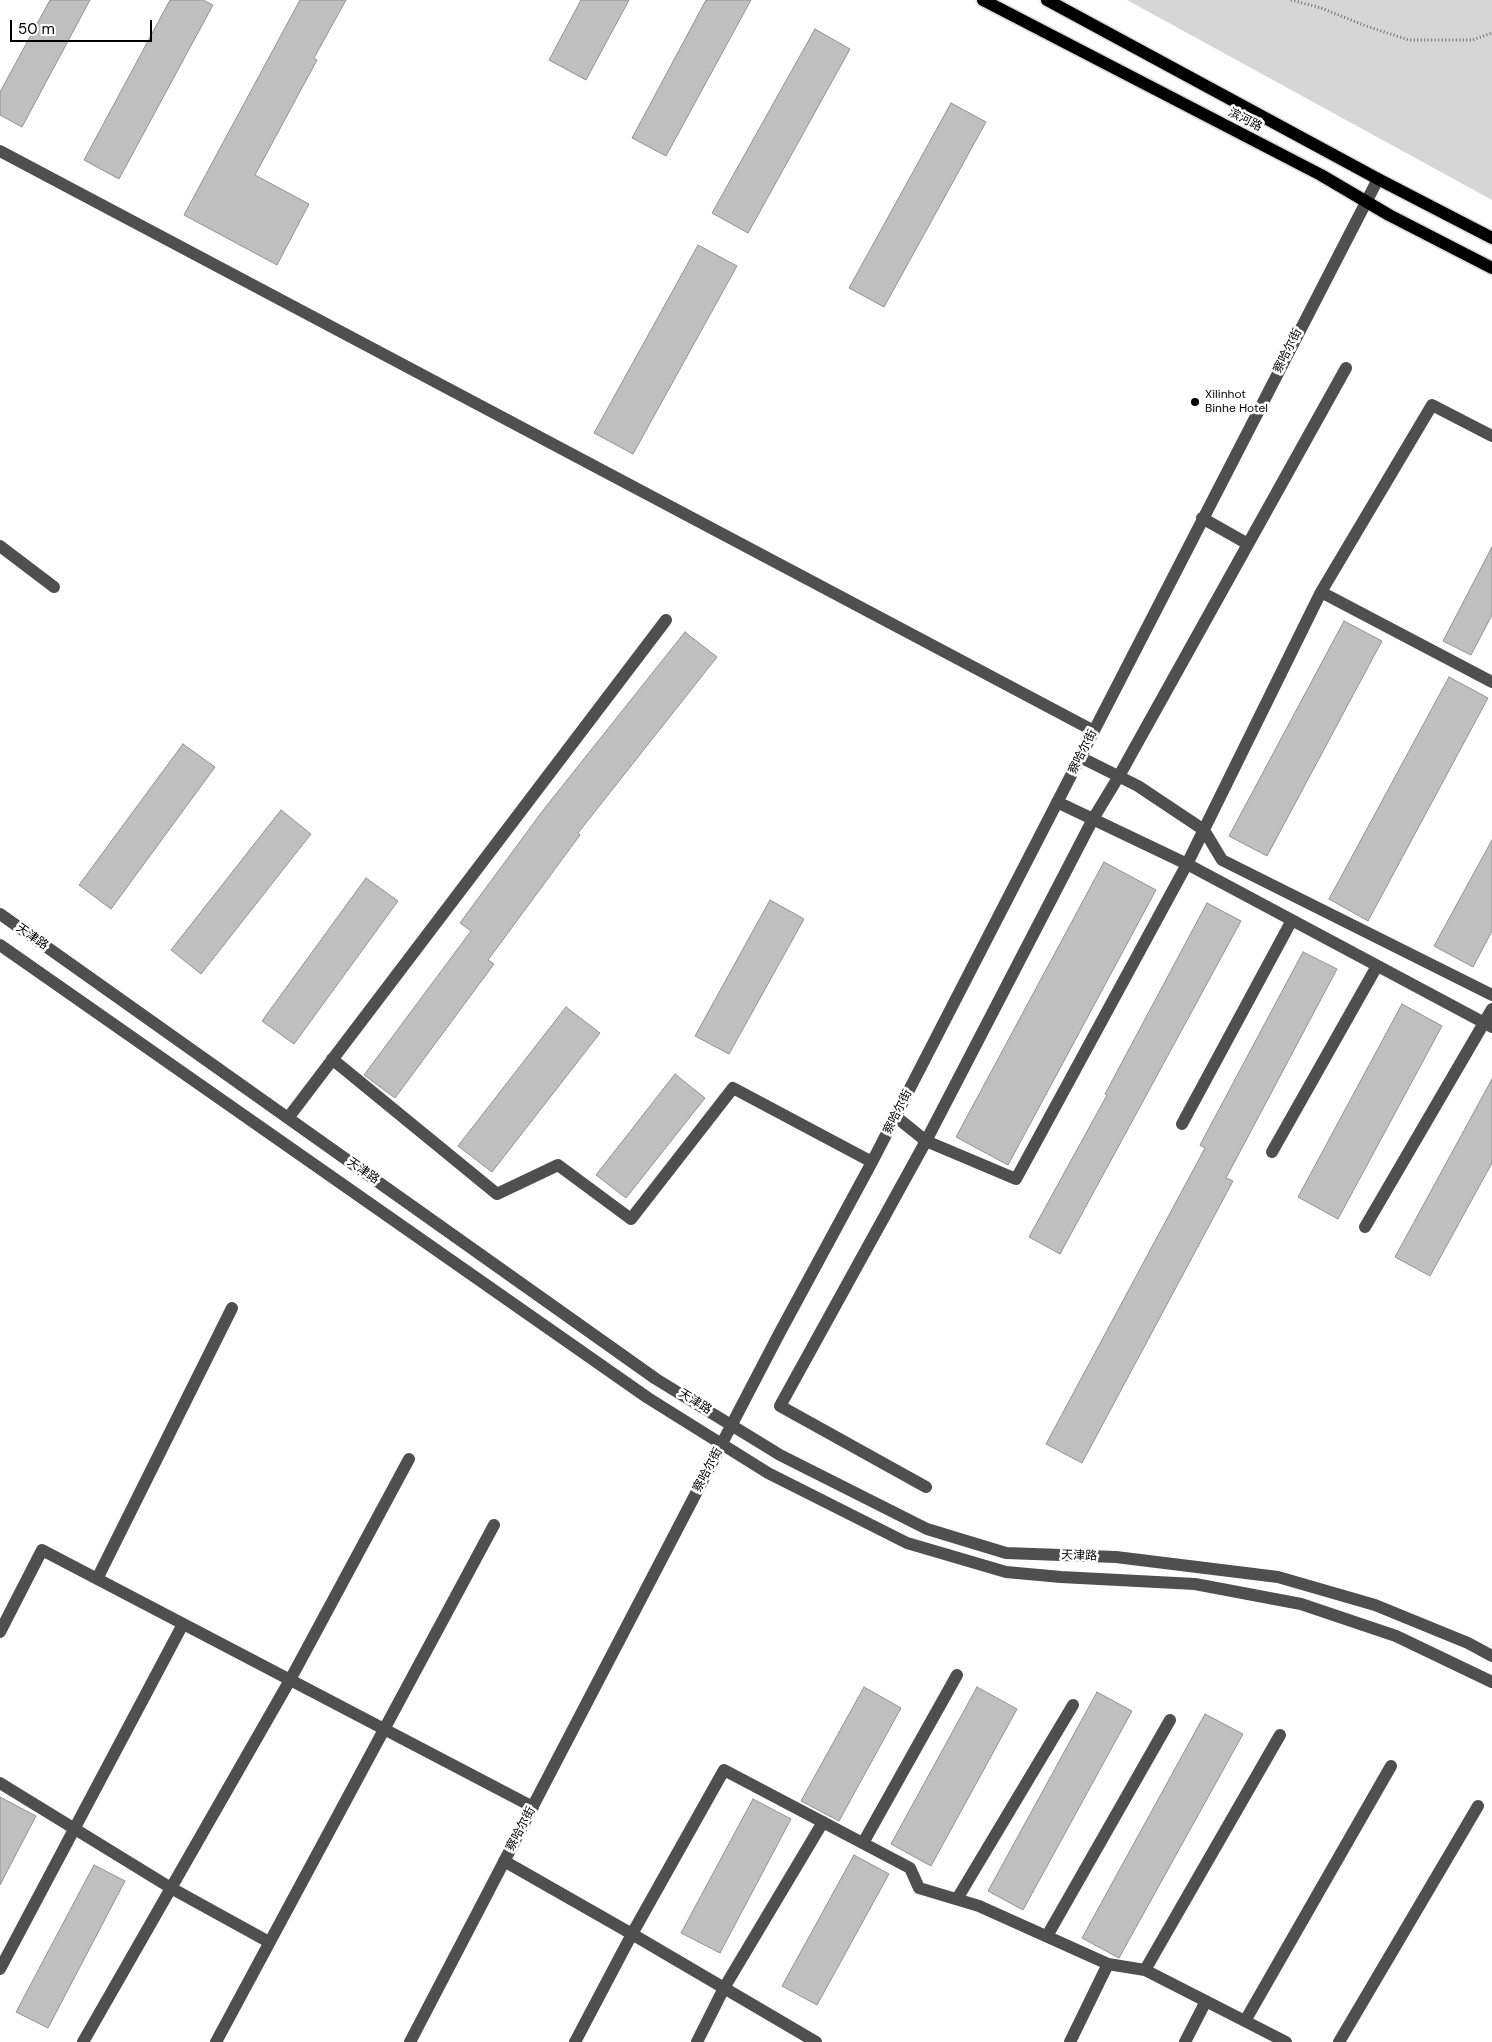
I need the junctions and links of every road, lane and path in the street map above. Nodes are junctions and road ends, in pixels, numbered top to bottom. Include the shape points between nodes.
1 (983, 0) edge
2 (1048, 0) edge
3 (1291, 0) edge
4 (1492, 33) edge
5 (0, 151) edge
6 (1378, 179) junction
7 (1366, 201) junction
8 (1492, 238) edge
9 (1492, 268) edge
10 (1346, 368) dead end
11 (1492, 436) edge
12 (1202, 518) junction
13 (1248, 544) junction
14 (0, 546) edge
15 (54, 587) dead end
16 (1321, 592) junction
17 (666, 620) dead end
18 (1492, 682) edge
19 (1094, 731) junction
20 (1080, 757) junction
21 (1119, 776) junction
22 (1057, 802) junction
23 (1093, 819) junction
24 (1204, 830) junction
25 (1187, 864) junction
26 (0, 914) edge
27 (1292, 920) junction
28 (0, 945) edge
29 (1377, 966) junction
30 (1492, 995) edge
31 (1492, 1009) edge
32 (1488, 1025) edge
33 (332, 1059) junction
34 (895, 1116) junction
35 (288, 1118) junction
36 (1182, 1124) dead end
37 (926, 1141) junction
38 (1272, 1152) dead end
39 (872, 1162) junction
40 (1365, 1227) dead end
41 (232, 1308) dead end
42 (732, 1425) junction
43 (722, 1444) junction
44 (409, 1459) dead end
45 (926, 1487) dead end
46 (494, 1525) dead end
47 (97, 1579) junction
48 (183, 1624) junction
49 (0, 1632) edge
50 (1492, 1656) edge
51 (957, 1675) dead end
52 (290, 1680) junction
53 (1492, 1682) edge
54 (1073, 1705) dead end
55 (1170, 1720) dead end
56 (383, 1728) junction
57 (1280, 1735) dead end
58 (1392, 1766) dead end
59 (0, 1783) edge
60 (1478, 1806) dead end
61 (533, 1807) junction
62 (823, 1822) junction
63 (74, 1829) junction
64 (864, 1843) junction
65 (504, 1861) junction
66 (171, 1888) junction
67 (957, 1899) junction
68 (632, 1934) junction
69 (1047, 1936) junction
70 (269, 1942) junction
71 (1108, 1964) junction
72 (0, 1969) edge
73 (1145, 1970) junction
74 (724, 1988) junction
75 (1206, 2002) junction
76 (1245, 2021) junction
77 (83, 2042) edge
78 (216, 2042) edge
79 (410, 2042) edge
80 (575, 2042) edge
81 (697, 2042) edge
82 (816, 2042) edge
83 (1070, 2042) edge
84 (1185, 2042) edge
85 (1286, 2042) edge
86 (1338, 2042) edge

1 - 7 main road, 滨河路
2 - 6 main road, 滨河路
3 - 4 path via 1409,40 1472,40
5 - 19 street
6 - 7 street, 察哈尔街
6 - 8 main road, 滨河路
7 - 9 main road, 滨河路
7 - 12 street, 察哈尔街
10 - 13 street
11 - 16 street via 1432,405
12 - 13 street
12 - 19 street, 察哈尔街
13 - 21 street
14 - 15 street
16 - 18 street
16 - 24 street
17 - 33 street
19 - 20 street, 察哈尔街
20 - 21 street
20 - 22 street, 察哈尔街
21 - 23 street
21 - 24 street
22 - 23 street
22 - 34 street, 察哈尔街
23 - 25 street
23 - 37 street
24 - 25 street
24 - 30 street via 1222,860
25 - 27 street
25 - 37 street via 1016,1179
26 - 35 street, 天津路
27 - 29 street
27 - 36 street
28 - 43 street, 天津路 via 648,1398
29 - 32 street
29 - 38 street
31 - 32 street
32 - 40 street
33 - 35 street
33 - 39 street via 498,1194 558,1165 631,1219 733,1088
34 - 37 street
34 - 39 street, 察哈尔街
35 - 42 street, 天津路 via 656,1379
37 - 45 street via 780,1406
39 - 42 street, 察哈尔街
41 - 47 street
42 - 43 street, 察哈尔街
42 - 50 street, 天津路 via 780,1455 927,1529 1006,1553 1116,1558 1278,1577 1375,1605
43 - 53 street, 天津路 via 768,1473 907,1542 1006,1572 1195,1584 1301,1604 1396,1636
43 - 61 street, 察哈尔街
44 - 52 street
46 - 56 street
47 - 48 street
47 - 49 street via 42,1550
48 - 52 street
48 - 63 street
51 - 64 street
52 - 56 street
52 - 66 street
54 - 67 street
55 - 69 street
56 - 61 street
56 - 70 street
57 - 73 street
58 - 76 street
59 - 63 street
60 - 86 street
61 - 65 street, 察哈尔街
62 - 64 street
62 - 68 street via 724,1770
62 - 74 street
63 - 66 street
63 - 72 street
64 - 67 street via 910,1868 919,1888
65 - 68 street
65 - 79 street, 察哈尔街
66 - 70 street
66 - 77 street
67 - 69 street
68 - 74 street
68 - 80 street
69 - 71 street
70 - 78 street
71 - 73 street
71 - 83 street
73 - 75 street
74 - 81 street
74 - 82 street
75 - 76 street
75 - 84 street
76 - 85 street

